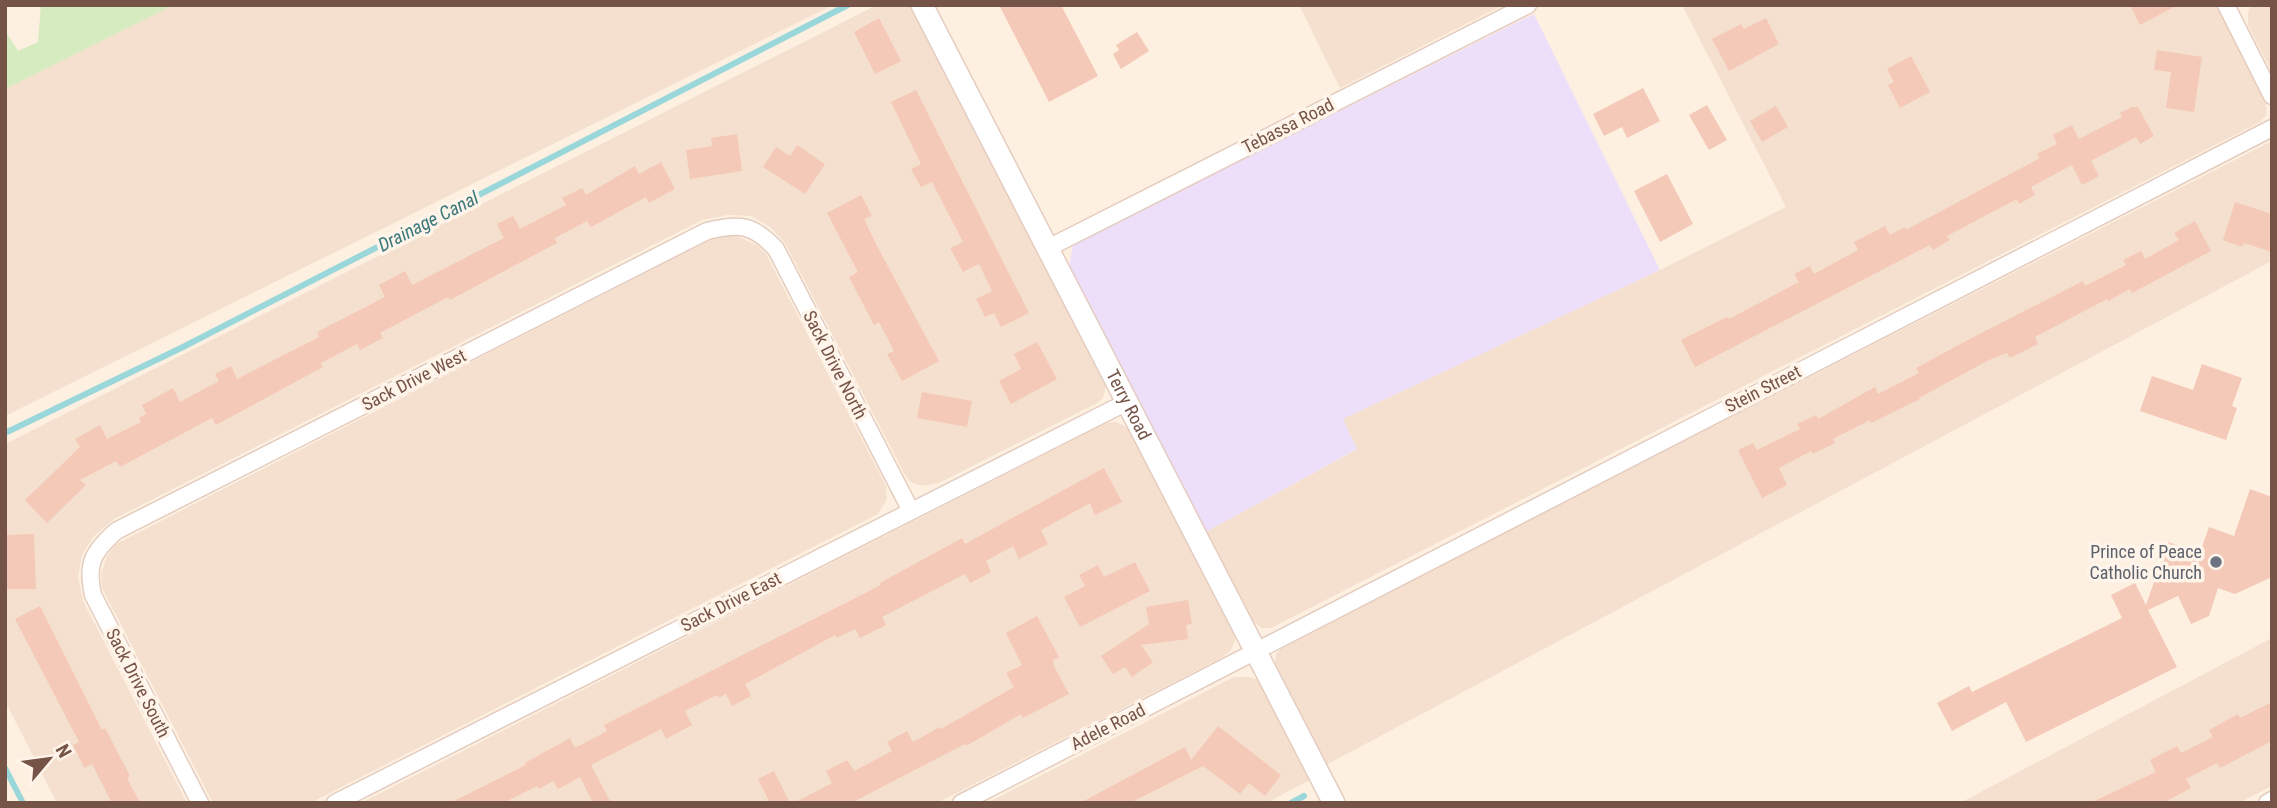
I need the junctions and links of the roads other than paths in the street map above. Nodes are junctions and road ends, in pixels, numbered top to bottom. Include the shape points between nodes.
1 (922, 5) edge
2 (1528, 5) edge
3 (2226, 5) edge
4 (2272, 96) edge
5 (2272, 128) edge
6 (749, 228) joint
7 (1048, 248) junction
8 (1127, 402) junction
9 (911, 511) junction
10 (92, 559) joint
11 (1256, 652) junction
12 (200, 803) edge
13 (335, 803) edge
14 (961, 803) edge
15 (1334, 803) edge

1 - 7 street, Terry Road
2 - 7 street, Tebassa Road
3 - 4 street
5 - 11 street, Stein Street
6 - 9 street, Sack Drive North via 776,249
6 - 10 street, Sack Drive West via 730,225 707,231 116,531
7 - 8 street, Terry Road
8 - 9 street, Sack Drive East
8 - 11 street, Terry Road
9 - 13 street, Sack Drive East
10 - 12 street, Sack Drive South via 89,578 93,595
11 - 14 street, Adele Road
11 - 15 street, Terry Road

